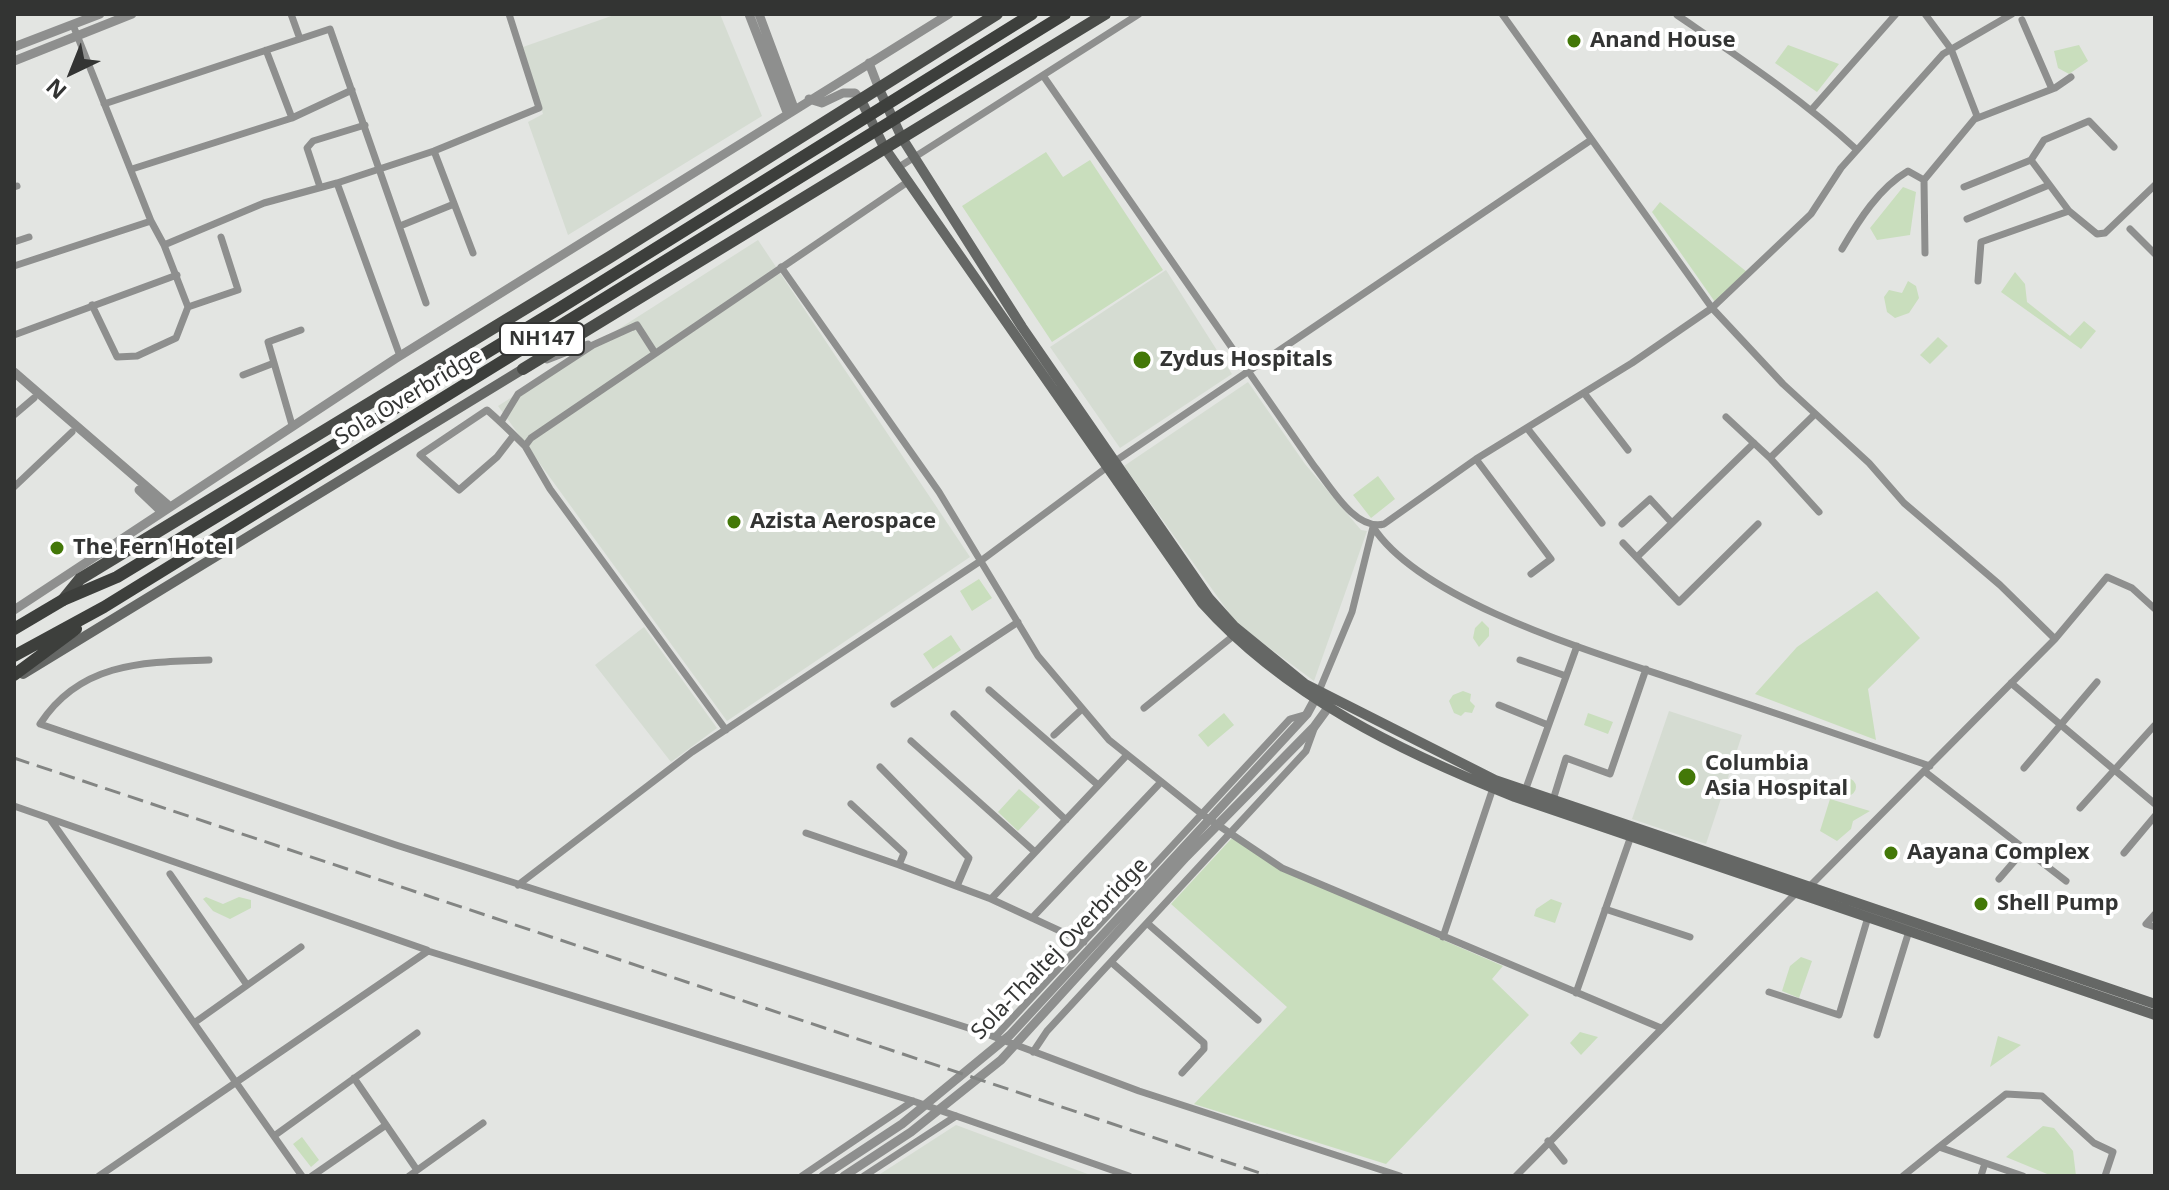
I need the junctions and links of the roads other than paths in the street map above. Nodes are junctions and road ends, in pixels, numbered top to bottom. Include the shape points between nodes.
1 (100, 14) edge
2 (132, 14) edge
3 (291, 14) edge
4 (509, 14) edge
5 (749, 14) edge
6 (759, 14) edge
7 (949, 14) edge
8 (997, 14) edge
9 (1032, 14) edge
10 (1065, 14) edge
11 (1105, 14) edge
12 (1139, 14) edge
13 (1502, 14) edge
14 (1896, 14) edge
15 (1925, 14) edge
16 (2012, 14) edge
17 (1677, 15) edge
18 (2022, 20) dead end
19 (73, 25) junction
20 (77, 36) junction
21 (300, 39) junction
22 (14, 47) edge
23 (1951, 49) junction
24 (266, 50) junction
25 (14, 61) edge
26 (869, 63) junction
27 (1044, 77) junction
28 (2071, 77) dead end
29 (879, 89) junction
30 (2052, 89) junction
31 (352, 90) junction
32 (809, 99) junction
33 (861, 100) junction
34 (104, 104) junction
35 (1813, 108) junction
36 (790, 110) junction
37 (292, 118) junction
38 (1975, 119) junction
39 (365, 125) junction
40 (902, 138) junction
41 (1591, 140) junction
42 (884, 147) junction
43 (2114, 147) dead end
44 (1857, 150) junction
45 (434, 151) junction
46 (917, 156) junction
47 (2031, 160) junction
48 (380, 167) junction
49 (899, 167) junction
50 (132, 169) junction
51 (1924, 180) junction
52 (909, 181) junction
53 (337, 183) junction
54 (2049, 185) junction
55 (2155, 185) edge
56 (320, 187) junction
57 (1964, 187) dead end
58 (454, 204) junction
59 (2069, 211) junction
60 (1967, 219) dead end
61 (151, 221) junction
62 (400, 226) junction
63 (2130, 229) dead end
64 (29, 237) dead end
65 (221, 237) dead end
66 (14, 242) edge
67 (164, 245) junction
68 (1842, 249) dead end
69 (473, 253) dead end
70 (1925, 253) dead end
71 (2155, 254) edge
72 (14, 266) edge
73 (781, 267) junction
74 (177, 275) junction
75 (1978, 281) dead end
76 (426, 303) dead end
77 (92, 305) junction
78 (188, 307) junction
79 (1712, 308) junction
80 (637, 325) junction
81 (301, 330) dead end
82 (14, 335) edge
83 (655, 353) junction
84 (400, 356) junction
85 (274, 363) junction
86 (523, 369) junction
87 (14, 372) edge
88 (1250, 373) junction
89 (243, 375) dead end
90 (14, 380) edge
91 (1584, 393) junction
92 (34, 398) junction
93 (1815, 414) junction
94 (14, 415) edge
95 (1726, 417) dead end
96 (501, 422) junction
97 (292, 425) junction
98 (1527, 428) junction
99 (72, 432) junction
100 (514, 435) junction
101 (1754, 443) junction
102 (525, 446) junction
103 (1628, 450) dead end
104 (1770, 458) junction
105 (1476, 459) junction
106 (1110, 465) junction
107 (14, 487) edge
108 (166, 509) junction
109 (1819, 512) dead end
110 (1602, 523) dead end
111 (1672, 523) junction
112 (1622, 524) dead end
113 (1758, 524) dead end
114 (1373, 527) junction
115 (1623, 543) dead end
116 (1637, 557) junction
117 (982, 560) junction
118 (1531, 574) dead end
119 (63, 600) junction
120 (104, 607) junction
121 (2155, 609) edge
122 (14, 610) edge
123 (1018, 622) junction
124 (14, 629) edge
125 (1232, 637) junction
126 (2055, 639) junction
127 (1577, 646) junction
128 (14, 656) edge
129 (209, 660) dead end
130 (1520, 660) dead end
131 (1646, 669) junction
132 (1566, 676) junction
133 (14, 677) edge
134 (2097, 682) dead end
135 (2011, 683) junction
136 (989, 690) dead end
137 (1317, 696) junction
138 (894, 704) dead end
139 (1332, 704) junction
140 (1499, 705) dead end
141 (1144, 708) dead end
142 (1082, 709) junction
143 (954, 714) dead end
144 (1307, 714) junction
145 (1548, 725) junction
146 (2061, 725) junction
147 (2154, 726) edge
148 (1314, 727) junction
149 (726, 730) junction
150 (1054, 735) dead end
151 (911, 741) dead end
152 (1127, 755) junction
153 (880, 767) dead end
154 (1927, 768) junction
155 (2024, 768) dead end
156 (2115, 770) junction
157 (1161, 782) junction
158 (1098, 785) junction
159 (1493, 788) junction
160 (1525, 791) junction
161 (1553, 800) junction
162 (851, 804) dead end
163 (2155, 804) edge
164 (14, 806) edge
165 (2080, 808) dead end
166 (1203, 815) junction
167 (2155, 816) edge
168 (50, 819) junction
169 (1066, 820) junction
170 (806, 833) dead end
171 (1230, 833) junction
172 (1631, 836) junction
173 (2025, 849) junction
174 (1035, 852) junction
175 (2124, 853) dead end
176 (899, 865) junction
177 (170, 874) dead end
178 (1999, 879) dead end
179 (2066, 881) dead end
180 (518, 885) junction
181 (957, 886) junction
182 (1803, 888) junction
183 (991, 899) junction
184 (1605, 909) junction
185 (2155, 914) edge
186 (1868, 917) junction
187 (1032, 918) junction
188 (1147, 923) junction
189 (2155, 927) edge
190 (1909, 931) junction
191 (1443, 937) junction
192 (1690, 937) dead end
193 (1084, 942) junction
194 (301, 947) dead end
195 (428, 951) junction
196 (1111, 962) junction
197 (247, 985) junction
198 (1769, 992) dead end
199 (1576, 993) junction
200 (2155, 1004) edge
201 (2155, 1015) edge
202 (1258, 1020) dead end
203 (194, 1023) junction
204 (1661, 1028) junction
205 (417, 1033) dead end
206 (1877, 1035) dead end
207 (995, 1037) junction
208 (1033, 1052) junction
209 (1182, 1073) dead end
210 (354, 1078) junction
211 (236, 1082) junction
212 (913, 1101) junction
213 (956, 1116) junction
214 (483, 1123) dead end
215 (386, 1125) junction
216 (274, 1136) junction
217 (1548, 1141) junction
218 (1939, 1147) junction
219 (1564, 1161) dead end
220 (1985, 1163) junction
221 (417, 1170) junction
222 (99, 1176) edge
223 (302, 1176) edge
224 (312, 1176) edge
225 (409, 1176) edge
226 (802, 1176) edge
227 (823, 1176) edge
228 (844, 1176) edge
229 (864, 1176) edge
230 (1129, 1176) edge
231 (1400, 1176) edge
232 (1516, 1176) edge
233 (1903, 1176) edge
234 (1981, 1176) edge
235 (2023, 1176) edge
236 (2105, 1176) edge

1 - 19 street
2 - 20 street
3 - 21 street
4 - 45 street via 539,108
5 - 36 street
6 - 36 street
7 - 26 street
8 - 29 main road
9 - 119 highway, Sola Overbridge / NH147 via 117,577
10 - 120 highway, Sola Overbridge / NH147
11 - 40 main road
12 - 27 street
13 - 41 street
14 - 35 street
15 - 23 street
16 - 23 street
17 - 35 street
18 - 30 street
19 - 20 street
19 - 22 street
20 - 25 street
20 - 34 street
21 - 24 street
21 - 31 street via 330,29
23 - 38 street via 1977,109
23 - 44 street
24 - 34 street
24 - 37 street
26 - 29 street
26 - 32 street
27 - 46 street
27 - 88 street
28 - 30 street
29 - 33 main road
29 - 40 main road
30 - 38 street
31 - 37 street
31 - 39 street
32 - 33 street via 822,103 855,93
32 - 36 street
33 - 42 main road
33 - 119 main road via 80,579
34 - 50 street
35 - 44 street
36 - 84 street
37 - 50 street
38 - 51 street
39 - 48 street
39 - 56 street via 313,141 307,148
40 - 42 main road
40 - 46 main road
41 - 79 street
41 - 88 street
42 - 49 main road
42 - 86 main road
43 - 47 street via 2089,121 2044,140
44 - 79 street via 1811,214
45 - 48 street
45 - 58 street
46 - 49 street
46 - 106 main road
47 - 54 street
47 - 57 street
48 - 53 street
48 - 62 street
49 - 52 main road
50 - 61 street
51 - 68 street via 1908,171 1893,180
51 - 70 street
52 - 73 street
52 - 106 main road
53 - 56 street
53 - 84 street
54 - 59 street
54 - 60 street
55 - 59 street via 2105,233 2090,231
56 - 67 street via 264,203
58 - 62 street
58 - 69 street
59 - 75 street via 1981,242
61 - 67 street
61 - 72 street
62 - 76 street
63 - 71 street
64 - 66 street
65 - 78 street via 240,293
67 - 74 street
73 - 83 street
73 - 117 street
74 - 77 street
74 - 78 street
77 - 78 street via 109,347 120,359 176,338
77 - 82 street
79 - 91 street
79 - 93 street
80 - 83 street
80 - 86 street
80 - 96 street via 593,345 518,394
81 - 85 street via 268,342
83 - 102 street
84 - 97 street
85 - 89 street
85 - 97 street
86 - 133 main road
87 - 108 street
88 - 106 street
88 - 114 street via 1314,466 1361,522
90 - 92 street
91 - 98 street
91 - 103 street
92 - 94 street
92 - 99 street
93 - 104 street
93 - 126 street via 1904,503
95 - 101 street
96 - 100 street
96 - 100 street via 487,410 420,455 459,490
97 - 108 street
98 - 105 street
98 - 110 street
99 - 107 street
99 - 108 street
100 - 102 street
101 - 104 street
101 - 111 street
102 - 149 street via 550,489
104 - 109 street
105 - 114 street
105 - 118 street via 1551,559
106 - 117 street
106 - 125 main road via 1202,603
106 - 137 main road via 1217,608
108 - 122 street
111 - 112 street via 1650,499
111 - 116 street
113 - 116 street via 1679,602
114 - 127 street via 1398,554 1441,584 1501,617
114 - 137 street via 1352,612
115 - 116 street
117 - 123 street
117 - 149 street
119 - 124 highway, Sola Overbridge / NH147
120 - 128 highway, Sola Overbridge / NH147
120 - 133 highway
121 - 126 street via 2132,588 2107,577
123 - 138 street
123 - 142 street via 1038,656
125 - 137 main road
125 - 141 street
126 - 135 street
127 - 131 street
127 - 132 street
129 - 180 street via 138,662 91,678 49,710 40,724
130 - 132 street
131 - 154 street
131 - 161 street via 1610,774 1566,758
132 - 145 street
134 - 146 street
135 - 146 street
135 - 154 street
136 - 158 street
137 - 139 main road
137 - 144 street, Sola-Thaltej Overbridge
139 - 148 street, Sola-Thaltej Overbridge
139 - 159 main road
139 - 160 main road
140 - 145 street
142 - 150 street
142 - 152 street
143 - 169 street
144 - 166 street via 1290,719
144 - 227 street, Sola-Thaltej Overbridge via 1010,1035 902,1124
145 - 160 street
146 - 155 street
146 - 156 street
147 - 156 street
148 - 171 street via 1306,751
148 - 228 street, Sola-Thaltej Overbridge via 1001,1060 911,1132
149 - 180 street
151 - 174 street
152 - 157 street
152 - 158 street
153 - 181 street via 969,858
154 - 173 street
154 - 182 street
156 - 163 street
156 - 165 street
157 - 166 street
157 - 187 street
158 - 169 street
159 - 172 main road
159 - 191 street
160 - 161 main road
161 - 182 main road
162 - 176 street via 904,853
164 - 168 street
166 - 171 street
166 - 193 street
167 - 175 street
168 - 195 street
168 - 203 street
169 - 174 street
170 - 176 street
171 - 188 street
171 - 191 street via 1282,868
172 - 182 main road
172 - 184 street
173 - 178 street
173 - 179 street
174 - 183 street
176 - 181 street
177 - 197 street
180 - 207 street
181 - 183 street
182 - 186 main road
182 - 200 main road
182 - 204 street
183 - 187 street
184 - 192 street
184 - 199 street
185 - 189 street via 2146,924
186 - 190 main road
186 - 198 street via 1839,1015
187 - 193 street
188 - 196 street
188 - 202 street
190 - 201 main road
190 - 206 street
191 - 199 street
193 - 207 street
194 - 197 street
195 - 211 street
195 - 212 street
196 - 208 street
196 - 209 street via 1204,1043
197 - 203 street
199 - 204 street
203 - 211 street
204 - 217 street
205 - 210 street
207 - 208 street
208 - 231 street
210 - 215 street
210 - 216 street
211 - 216 street
211 - 222 street
212 - 213 street
212 - 226 street
213 - 229 street
213 - 230 street
214 - 221 street
215 - 221 street
215 - 224 street
216 - 223 street
217 - 219 street
217 - 232 street
218 - 220 street
218 - 233 street
218 - 236 street via 2006,1094 2042,1096 2094,1143 2113,1152
220 - 234 street
220 - 235 street
221 - 225 street

